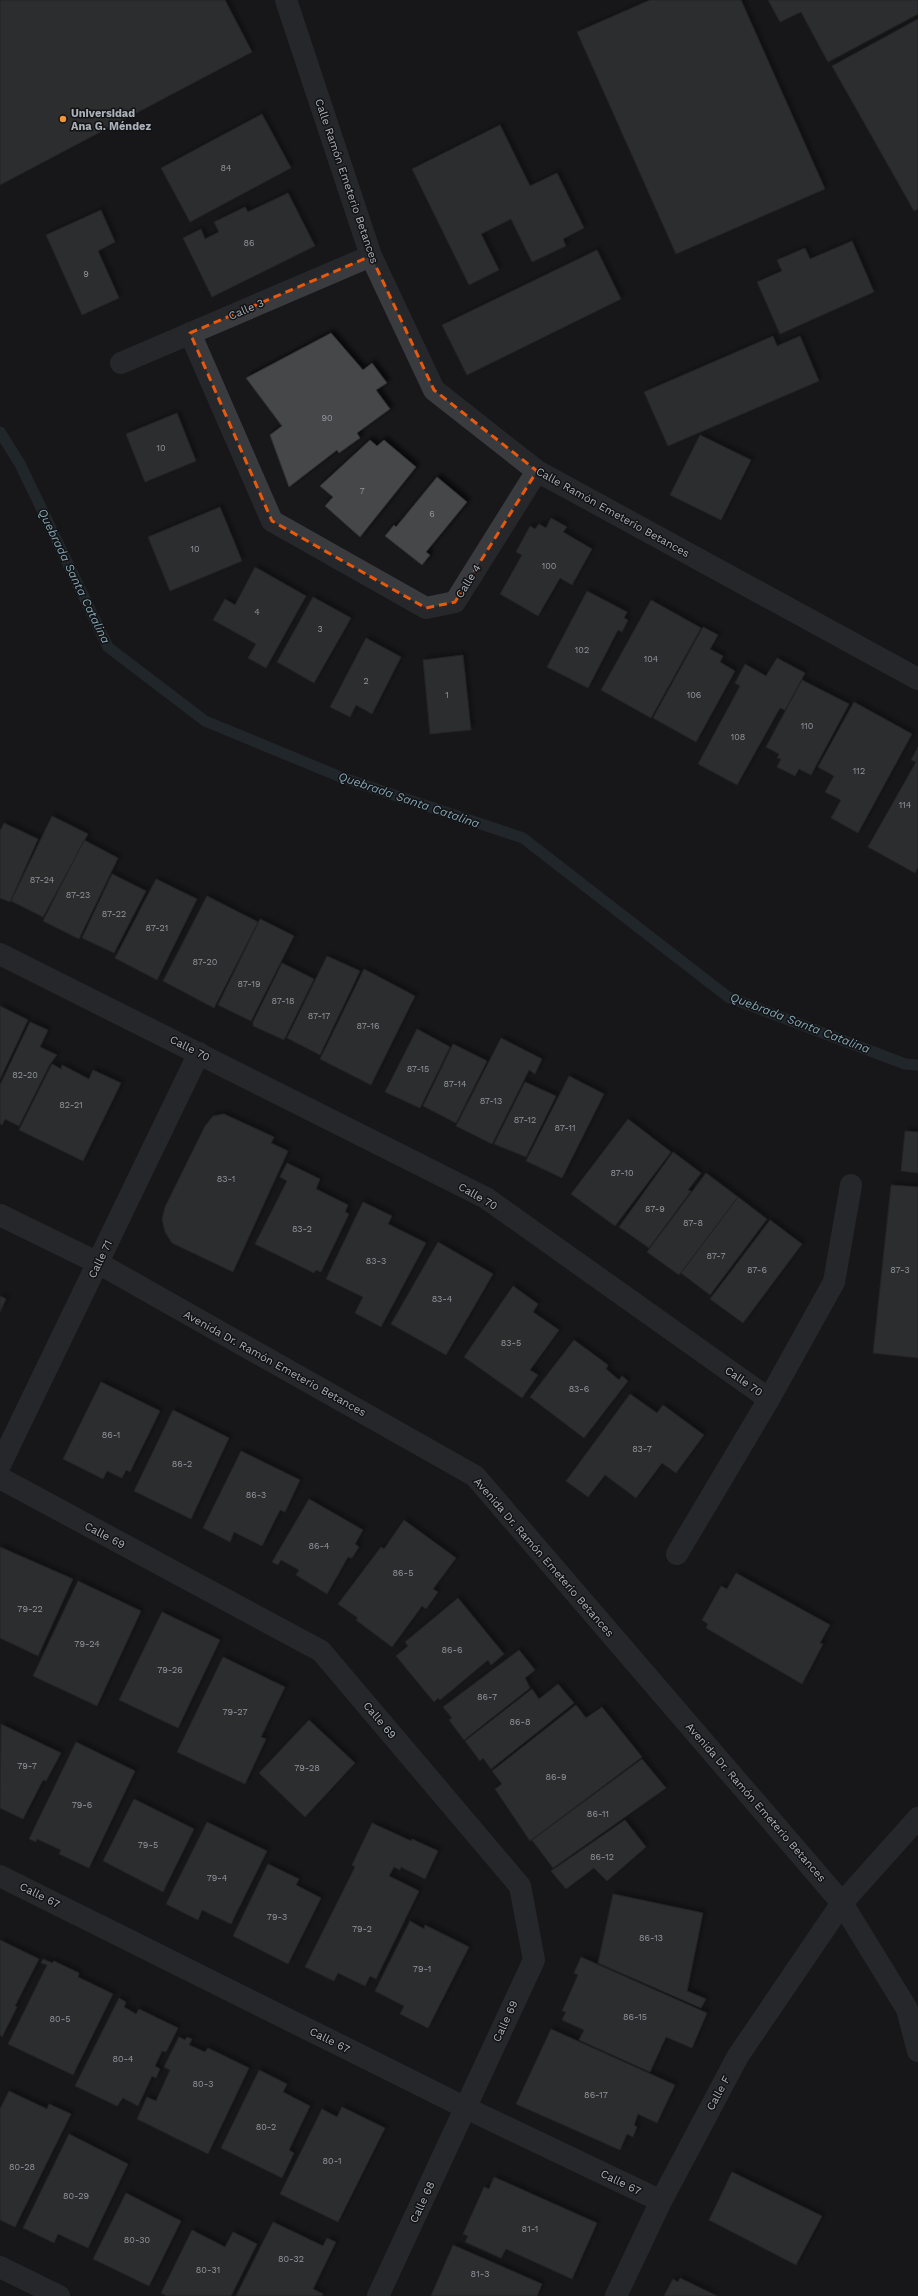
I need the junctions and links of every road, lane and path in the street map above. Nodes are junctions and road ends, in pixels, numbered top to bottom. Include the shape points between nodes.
1 (286, 0) edge
2 (371, 256) junction
3 (190, 332) junction
4 (121, 363) dead end
5 (538, 471) junction
6 (918, 679) edge
7 (0, 954) edge
8 (199, 1053) junction
9 (851, 1185) dead end
10 (0, 1215) edge
11 (98, 1263) junction
12 (769, 1399) junction
13 (0, 1465) edge
14 (0, 1478) edge
15 (677, 1554) dead end
16 (918, 1818) edge
17 (0, 1876) edge
18 (842, 1903) junction
19 (918, 2051) edge
20 (466, 2108) junction
21 (661, 2201) junction
22 (0, 2267) edge
23 (59, 2296) edge
24 (378, 2296) edge
25 (616, 2296) edge

1 - 2 street, Calle Ramón Emeterio Betances
2 - 3 street, Calle 3
2 - 5 street, Calle Ramón Emeterio Betances via 434,390
3 - 4 street, Calle 3
3 - 5 street, Calle 4 via 272,521 426,608 455,602
5 - 6 street, Calle Ramón Emeterio Betances
7 - 8 street, Calle 70
8 - 11 street, Calle 71
8 - 12 street, Calle 70 via 486,1198
9 - 12 street via 834,1282
10 - 11 street, Avenida Dr. Ramón Emeterio Betances
11 - 13 street, Calle 71
11 - 18 street, Avenida Dr. Ramón Emeterio Betances via 475,1476
12 - 15 street, Calle 70
14 - 20 street, Calle 69 via 321,1651 520,1886 534,1960
16 - 18 street, Calle F
17 - 20 street, Calle 67
18 - 19 street, Avenida Dr. Ramón Emeterio Betances via 906,2009
18 - 21 street, Calle F via 738,2056
20 - 21 street, Calle 67
20 - 24 street, Calle 68
21 - 25 street, Calle F
22 - 23 street

